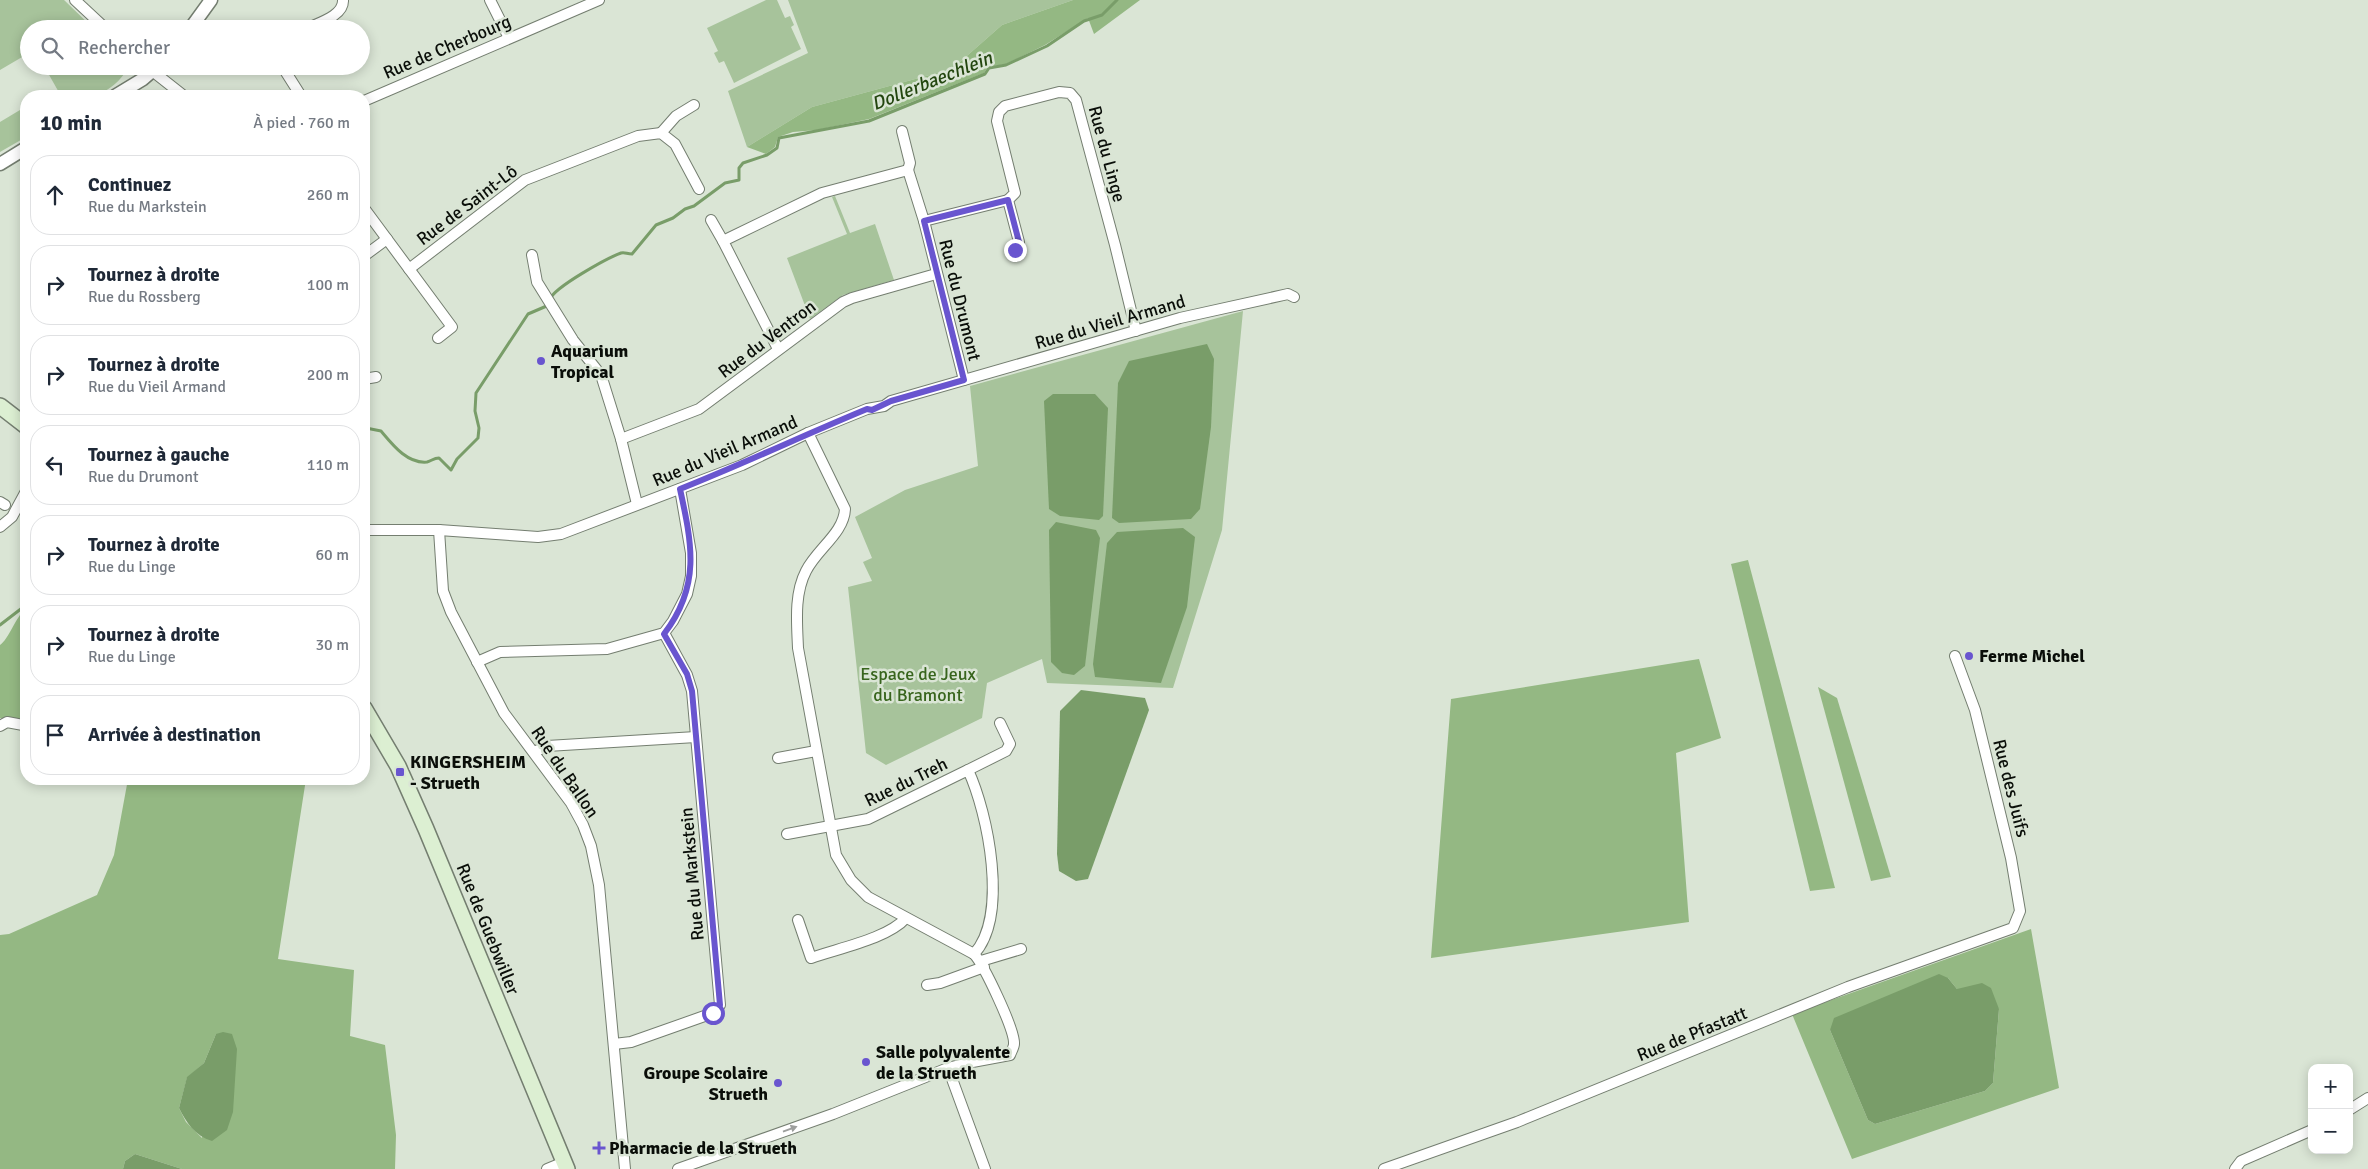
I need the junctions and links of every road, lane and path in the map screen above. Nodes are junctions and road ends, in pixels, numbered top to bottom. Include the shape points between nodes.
1 (75, 0) edge
2 (210, 0) edge
3 (342, 0) edge
4 (490, 0) edge
5 (598, 0) edge
6 (96, 20) edge
7 (196, 20) edge
8 (322, 20) edge
9 (509, 38) junction
10 (143, 75) edge
11 (160, 75) edge
12 (288, 75) edge
13 (123, 90) edge
14 (177, 90) edge
15 (297, 90) edge
16 (370, 98) edge
17 (694, 105) dead end
18 (902, 131) dead end
19 (661, 133) junction
20 (20, 152) edge
21 (0, 164) edge
22 (908, 170) junction
23 (699, 189) dead end
24 (1008, 200) junction
25 (370, 216) edge
26 (711, 220) dead end
27 (924, 221) junction
28 (387, 239) junction
29 (723, 242) junction
30 (1015, 250) dead end
31 (370, 252) edge
32 (532, 255) dead end
33 (409, 270) junction
34 (936, 274) junction
35 (1294, 297) dead end
36 (1136, 331) junction
37 (438, 338) dead end
38 (778, 349) junction
39 (376, 377) dead end
40 (370, 378) edge
41 (964, 380) junction
42 (0, 406) edge
43 (20, 421) edge
44 (808, 433) junction
45 (621, 439) junction
46 (680, 489) junction
47 (20, 502) edge
48 (637, 504) junction
49 (0, 527) edge
50 (370, 530) edge
51 (439, 530) junction
52 (664, 634) junction
53 (1955, 656) dead end
54 (477, 662) junction
55 (370, 718) edge
56 (1000, 723) dead end
57 (20, 724) edge
58 (0, 726) edge
59 (696, 737) junction
60 (816, 751) junction
61 (534, 752) junction
62 (778, 758) dead end
63 (968, 770) junction
64 (829, 826) junction
65 (787, 834) dead end
66 (906, 918) junction
67 (798, 920) dead end
68 (2012, 928) joint
69 (1021, 949) dead end
70 (980, 961) junction
71 (927, 985) dead end
72 (614, 1044) junction
73 (948, 1068) junction
74 (2368, 1098) edge
75 (2351, 1109) edge
76 (2308, 1132) edge
77 (566, 1165) edge
78 (547, 1169) edge
79 (625, 1169) edge
80 (678, 1169) edge
81 (985, 1169) edge
82 (1384, 1169) edge
83 (2235, 1169) edge

1 - 6 street
2 - 7 street
3 - 8 street via 339,11
4 - 9 street
5 - 9 street, Rue de Cherbourg
9 - 16 street, Rue de Cherbourg
10 - 13 street
11 - 14 street
12 - 15 street
17 - 19 street via 676,116
18 - 22 street, Rue du Drumont via 910,163
19 - 23 street via 675,144
19 - 33 street, Rue de Saint-Lô via 638,136 525,180
20 - 21 street
22 - 27 street, Rue du Drumont
22 - 29 street via 822,193
24 - 27 street
24 - 30 street, Rue du Linge via 1019,242
24 - 36 street, Rue du Linge via 1015,193 996,121 999,112 1005,106 1059,92 1070,93 1076,100
25 - 28 street
26 - 29 street
27 - 34 street, Rue du Drumont
28 - 31 street
28 - 33 street
29 - 38 street
32 - 45 street via 537,282 601,375
33 - 37 street via 452,327
34 - 38 street, Rue du Ventron via 852,298
34 - 41 street, Rue du Drumont
35 - 36 street, Rue du Vieil Armand via 1288,294 1272,296
36 - 41 street, Rue du Vieil Armand
38 - 45 street, Rue du Ventron via 699,409
39 - 40 street
41 - 44 street, Rue du Vieil Armand via 867,409
42 - 43 main road
44 - 46 street, Rue du Vieil Armand via 742,465
44 - 60 street via 844,509 844,520 806,571 796,618
45 - 48 street
46 - 48 street, Rue du Vieil Armand
46 - 52 street via 691,576 687,594
47 - 49 street via 12,517
48 - 51 street, Rue du Vieil Armand via 561,534 538,536
50 - 51 street, Rue du Vieil Armand
51 - 54 street, Rue du Ballon via 443,591
52 - 54 street via 607,648 500,652
52 - 59 street, Rue du Markstein via 687,674 692,691
53 - 68 street, Rue des Juifs via 1975,710 2011,858 2020,910
54 - 61 street, Rue du Ballon via 504,713
55 - 77 main road, Rue de Guebwiller via 419,811
56 - 63 street, Rue du Treh via 1010,744 1006,751
57 - 58 street via 7,722
59 - 61 street via 547,746
59 - 72 street, Rue du Markstein via 720,1005 713,1013 631,1042
60 - 62 street
60 - 64 street
61 - 72 street, Rue du Ballon via 571,803 591,846 599,885
63 - 64 street, Rue du Treh via 868,819
63 - 70 street, Rue du Treh via 990,840 993,886
64 - 65 street, Rue du Treh
64 - 66 street via 836,855 851,880 868,897
66 - 67 street via 898,927 880,935 811,958
66 - 70 street
68 - 82 street, Rue de Pfastatt via 1848,987 1526,1119
69 - 70 street
70 - 71 street via 940,983
70 - 73 street via 1014,1043 1010,1055
72 - 79 street, Rue du Ballon
80 -> 73 street via 833,1114
73 - 81 street
74 - 75 street
76 - 83 street via 2241,1161
77 - 78 street

